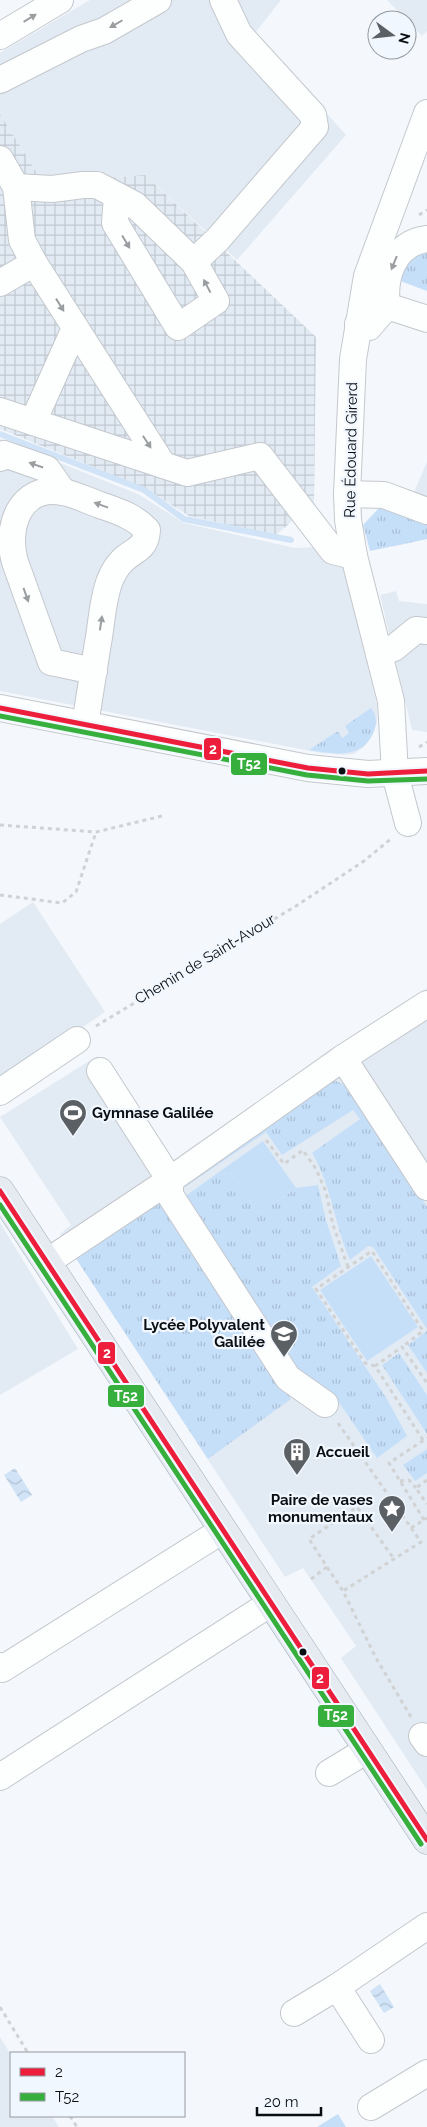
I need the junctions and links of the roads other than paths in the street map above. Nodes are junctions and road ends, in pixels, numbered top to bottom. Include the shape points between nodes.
1 (60, 0) edge
2 (158, 0) edge
3 (224, 0) edge
4 (0, 36) edge
5 (0, 80) edge
6 (427, 113) edge
7 (0, 159) edge
8 (16, 187) junction
9 (117, 196) junction
10 (427, 239) edge
11 (194, 262) junction
12 (34, 264) junction
13 (0, 283) edge
14 (387, 306) junction
15 (427, 319) edge
16 (358, 324) junction
17 (75, 328) junction
18 (0, 410) edge
19 (33, 422) junction
20 (0, 458) edge
21 (162, 465) junction
22 (63, 492) junction
23 (347, 494) junction
24 (427, 511) edge
25 (354, 556) junction
26 (8, 557) edge
27 (427, 631) edge
28 (379, 654) junction
29 (94, 671) junction
30 (0, 708) edge
31 (85, 724) junction
32 (427, 771) edge
33 (395, 774) junction
34 (408, 823) road end
35 (427, 1004) edge
36 (77, 1040) road end
37 (343, 1058) junction
38 (100, 1071) dead end
39 (0, 1092) edge
40 (170, 1180) junction
41 (427, 1187) edge
42 (0, 1191) edge
43 (47, 1262) junction
44 (324, 1404) road end
45 (222, 1530) junction
46 (271, 1603) junction
47 (0, 1666) edge
48 (367, 1750) junction
49 (330, 1773) dead end
50 (0, 1778) edge
51 (427, 1840) edge
52 (427, 1926) edge
53 (337, 1987) junction
54 (294, 2013) dead end
55 (371, 2040) dead end
56 (427, 2073) edge
57 (371, 2107) dead end

4 -> 1 street
2 -> 5 street via 104,31 81,39
3 - 11 street via 239,34 313,115 315,127 218,239
6 - 16 street, Rue Édouard Girerd via 367,276
7 - 8 street
8 - 9 street via 52,189 97,185
8 - 12 street via 22,240
9 - 11 street via 135,205
9 -> 11 street via 115,222 178,327 216,302
10 -> 14 street via 416,240 398,254 385,291
12 - 13 street
12 -> 17 street
14 - 15 street
14 - 16 street via 369,326
16 - 23 street, Rue Édouard Girerd via 353,359
17 - 19 street
17 -> 21 street
18 - 19 street
19 - 21 street
22 -> 20 street via 47,469 4,454
21 - 25 street via 187,473 260,456 333,551
22 - 26 street via 34,495 18,510 12,534 12,552
29 -> 22 street via 108,587 122,561 141,548 146,540 146,530 138,520
23 - 24 street via 384,495
23 - 25 street, Rue Édouard Girerd
25 - 28 street, Rue Édouard Girerd
26 -> 29 street via 51,662
27 - 28 street via 416,630 394,648
28 - 33 street, Rue Édouard Girerd via 393,716
29 - 31 street
30 - 31 street
31 - 33 street via 308,768
32 - 33 street
33 - 34 street, Rue Édouard Girerd
35 - 37 street
36 - 39 street
37 - 40 street
37 - 41 street
38 - 40 street
40 - 43 street
40 - 44 street via 170,1195 288,1378
42 - 43 main road
43 - 45 main road
45 - 46 main road
45 - 47 street via 2,1669
46 - 48 main road
46 - 50 street
48 - 49 street
48 - 51 main road
52 - 53 street
53 - 54 street
53 - 55 street
56 - 57 street

